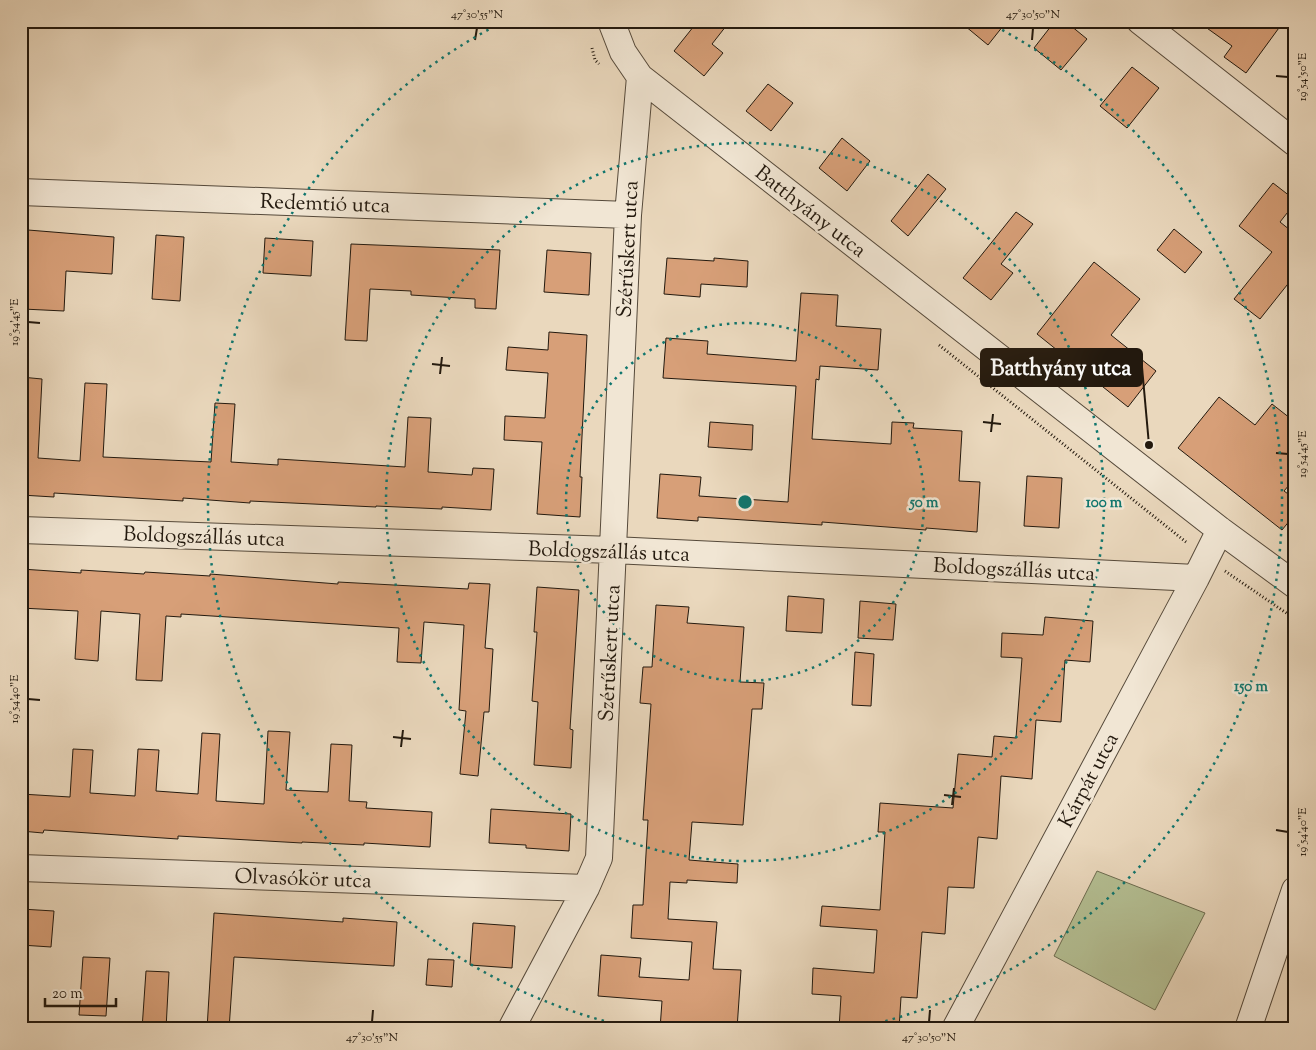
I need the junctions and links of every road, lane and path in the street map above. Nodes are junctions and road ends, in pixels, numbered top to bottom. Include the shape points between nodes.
1 (611, 21) edge
2 (1140, 21) edge
3 (640, 77) junction
4 (1295, 143) edge
5 (21, 192) edge
6 (628, 215) junction
7 (21, 530) edge
8 (1220, 530) junction
9 (613, 550) junction
10 (1202, 568) junction
11 (1295, 585) edge
12 (1295, 620) edge
13 (21, 868) edge
14 (586, 888) junction
15 (1295, 890) edge
16 (511, 1029) edge
17 (955, 1029) edge
18 (1248, 1029) edge

1 - 3 street, Batthyány utca via 623,52
2 - 4 street
3 - 6 street, Szérűskert utca
3 - 8 street, Batthyány utca
5 - 6 street, Redemtió utca
6 - 9 street, Szérűskert utca
7 - 9 street, Boldogszállás utca
8 - 10 street, Kárpát utca
8 - 11 street, Batthyány utca
9 - 10 street, Boldogszállás utca
9 - 14 street, Szérűskert utca via 599,858
10 - 12 path
10 - 17 street, Kárpát utca
13 - 14 street, Olvasókör utca
14 - 16 street, Szérűskert utca
15 - 18 street

